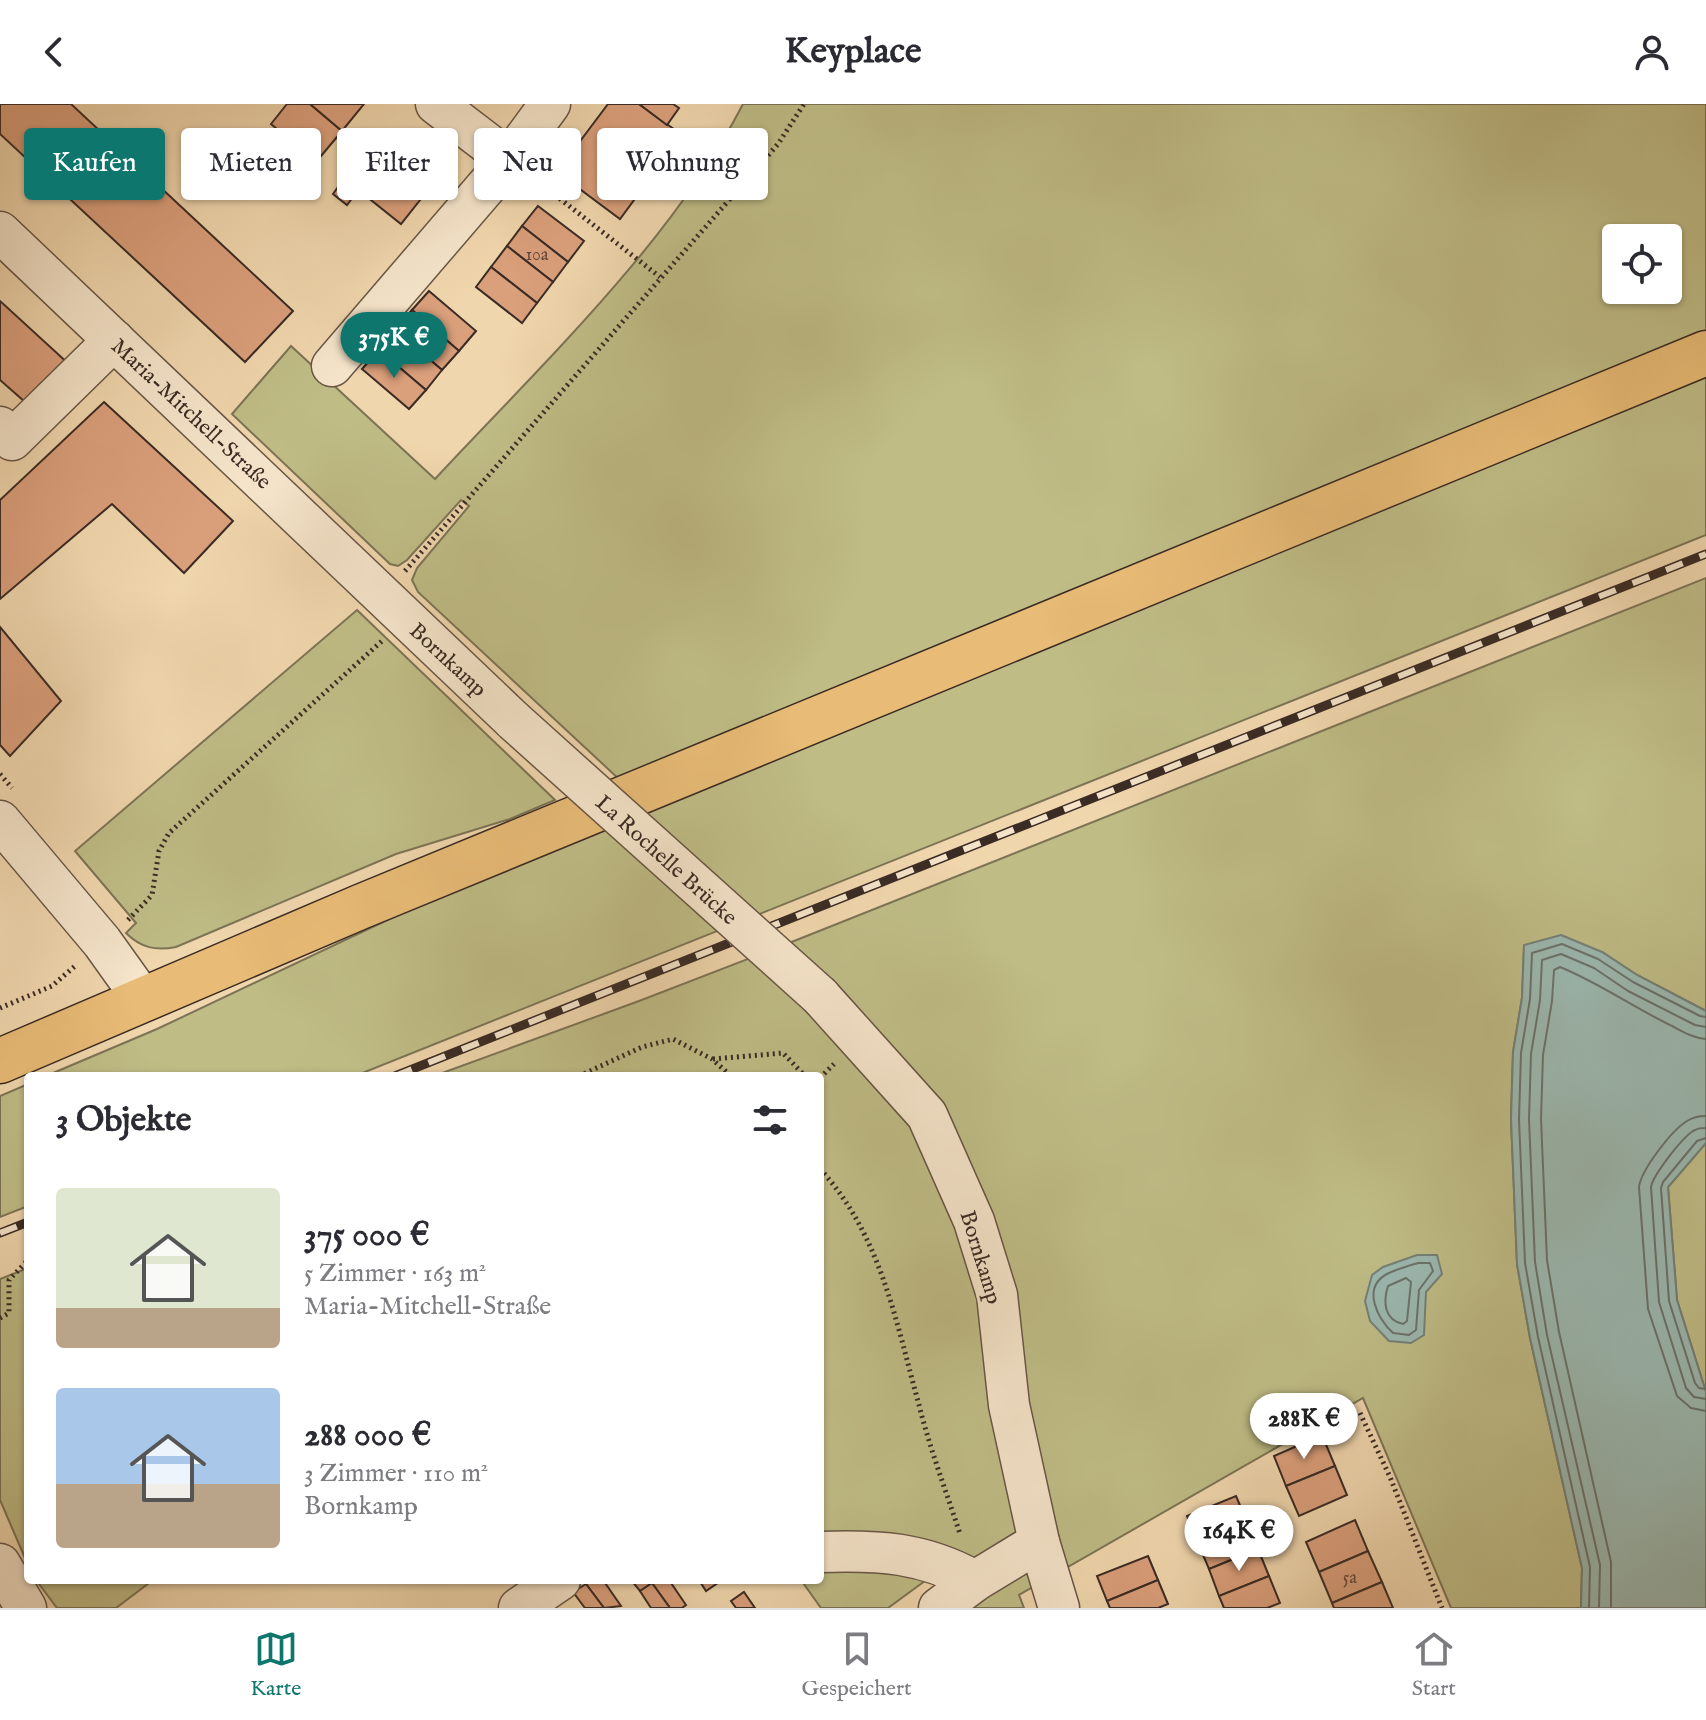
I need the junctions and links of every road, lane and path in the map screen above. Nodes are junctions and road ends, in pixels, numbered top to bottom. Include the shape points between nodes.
1 (436, 104) edge
2 (550, 104) edge
3 (804, 104) edge
4 (532, 128) edge
5 (474, 133) edge
6 (475, 200) edge
7 (561, 200) edge
8 (0, 232) edge
9 (661, 277) junction
10 (114, 340) junction
11 (1706, 353) edge
12 (332, 366) dead end
13 (0, 427) edge
14 (395, 607) junction
15 (514, 721) joint
16 (0, 821) edge
17 (102, 942) junction
18 (820, 996) joint
19 (142, 998) junction
20 (0, 1008) edge
21 (712, 1059) junction
22 (0, 1061) edge
23 (588, 1072) edge
24 (727, 1072) edge
25 (801, 1072) edge
26 (824, 1174) edge
27 (24, 1264) edge
28 (0, 1318) edge
29 (1360, 1413) dead end
30 (1039, 1542) junction
31 (824, 1552) edge
32 (0, 1564) edge
33 (975, 1581) junction
34 (554, 1584) edge
35 (26, 1608) edge
36 (519, 1608) edge
37 (939, 1608) edge
38 (1059, 1608) edge
39 (1442, 1608) edge

1 - 5 street
2 - 4 street
3 - 9 path via 778,144
6 - 12 street
7 - 9 path
8 - 10 street, Maria-Mitchell-Straße
9 - 14 path
10 - 13 street via 12,440
10 - 14 street, Maria-Mitchell-Straße
11 - 19 main road
14 - 15 street, Bornkamp
14 - 17 path via 169,833 159,851 152,895
15 - 18 street, La Rochelle Brücke, bridge
16 - 17 street
17 - 19 street
17 - 20 path via 52,986
18 - 30 street, Bornkamp via 927,1115 974,1221 997,1295 1009,1405
19 - 22 main road
21 - 23 path via 673,1039
21 - 24 path
21 - 25 path via 783,1053
26 - 33 path via 872,1248 893,1302 926,1430
27 - 28 path via 9,1280 9,1313
29 - 39 path
30 - 33 street
30 - 38 street, Bornkamp
31 - 33 street via 920,1557
32 - 35 street
33 - 37 street
34 - 36 street

